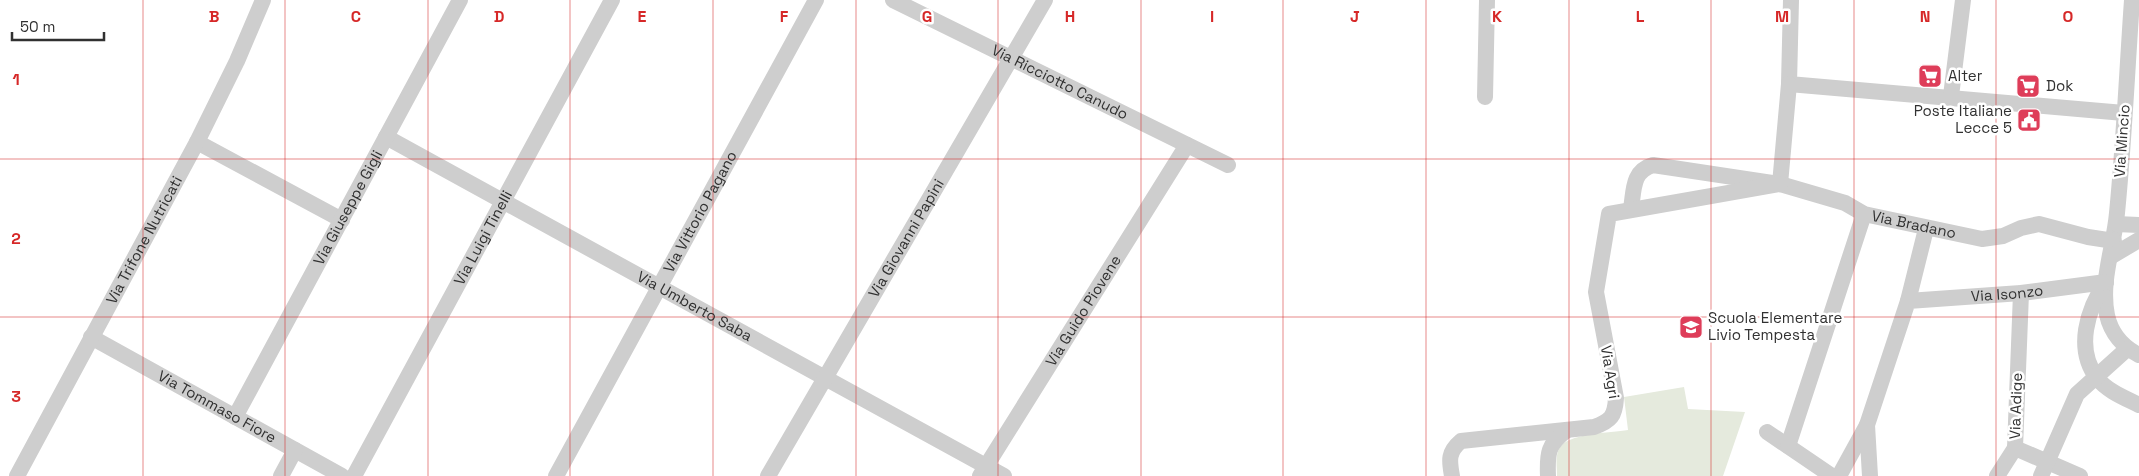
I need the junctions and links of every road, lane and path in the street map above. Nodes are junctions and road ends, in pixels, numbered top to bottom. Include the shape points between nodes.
1 (263, 0) edge
2 (460, 0) edge
3 (612, 0) edge
4 (816, 0) edge
5 (892, 0) edge
6 (1045, 0) edge
7 (1487, 0) edge
8 (1791, 0) edge
9 (1963, 0) edge
10 (2132, 0) edge
11 (1011, 59) junction
12 (1789, 84) junction
13 (1952, 96) junction
14 (1485, 97) dead end
15 (2124, 113) junction
16 (386, 137) junction
17 (197, 142) junction
18 (1187, 145) junction
19 (1228, 165) dead end
20 (1780, 184) junction
21 (503, 201) junction
22 (1631, 209) junction
23 (1864, 214) junction
24 (342, 220) junction
25 (2116, 224) junction
26 (2139, 225) edge
27 (1926, 229) junction
28 (2139, 240) edge
29 (2112, 249) junction
30 (2106, 282) junction
31 (660, 287) junction
32 (2021, 293) junction
33 (1908, 301) junction
34 (91, 337) junction
35 (2129, 353) edge
36 (825, 378) junction
37 (2102, 383) junction
38 (2139, 405) edge
39 (235, 417) junction
40 (1867, 425) junction
41 (1567, 430) junction
42 (1767, 432) dead end
43 (1788, 446) junction
44 (2015, 448) junction
45 (295, 450) junction
46 (2044, 469) edge
47 (983, 471) edge
48 (17, 476) edge
49 (281, 476) edge
50 (342, 476) edge
51 (354, 476) edge
52 (556, 476) edge
53 (768, 476) edge
54 (1004, 476) edge
55 (1452, 476) edge
56 (1548, 476) edge
57 (1832, 476) edge
58 (1839, 476) edge
59 (1870, 476) edge
60 (1997, 476) edge
61 (2080, 476) edge

1 - 17 street, Via Trifone Nutricati via 237,62
2 - 16 street, Via Giuseppe Gigli
3 - 21 street, Via Luigi Tinelli
4 - 31 street, Via Vittorio Pagano
5 - 11 street, Via Ricciotto Canudo
6 - 11 street, Via Giovanni Papini
7 - 14 street
8 - 12 street
9 - 13 street
10 - 15 street, Via Mincio
11 - 18 street, Via Ricciotto Canudo
11 - 36 street, Via Giovanni Papini
12 - 13 street
12 - 20 street
13 - 15 street
15 - 25 street, Via Mincio
16 - 21 street, Via Umberto Saba
16 - 24 street, Via Giuseppe Gigli
17 - 24 street
17 - 34 street, Via Trifone Nutricati
18 - 19 street, Via Ricciotto Canudo
18 - 47 street, Via Guido Piovene
20 - 22 street, Via Agri
20 - 22 street via 1653,165 1644,167 1636,176
20 - 23 street via 1845,203
21 - 31 street, Via Umberto Saba
21 - 51 street, Via Luigi Tinelli
22 - 41 street, Via Agri via 1609,214 1596,292 1616,398 1615,413 1608,422 1594,427
23 - 27 street, Via Bradano
23 - 43 street, Via Bradano
24 - 39 street, Via Giuseppe Gigli
25 - 26 street
25 - 29 street, Via Mincio
27 - 29 street, Via Bradano via 1982,239 2039,224 2088,238
27 - 33 street
28 - 29 street
29 - 30 street, Via Mincio
30 - 32 street, Via Isonzo
30 - 35 street via 2107,315
30 - 37 street via 2087,318 2086,356
31 - 36 street, Via Umberto Saba
31 - 52 street, Via Vittorio Pagano
32 - 33 street, Via Isonzo
32 - 44 street, Via Adige
33 - 40 street
34 - 39 street, Via Tommaso Fiore
34 - 48 street, Via Trifone Nutricati
35 - 37 street
36 - 47 street, Via Umberto Saba
36 - 53 street, Via Giovanni Papini
37 - 38 street
37 - 46 street via 2077,394
39 - 45 street, Via Tommaso Fiore
40 - 58 street
40 - 59 street
41 - 55 street, Via Agri via 1461,441 1452,449 1449,462
41 - 56 street via 1553,440 1547,458
42 - 43 street
43 - 57 street
44 - 46 street, Via Adige
44 - 60 street
45 - 49 street
45 - 50 street, Via Tommaso Fiore
46 - 61 street, Via Adige
47 - 54 street, Via Umberto Saba

